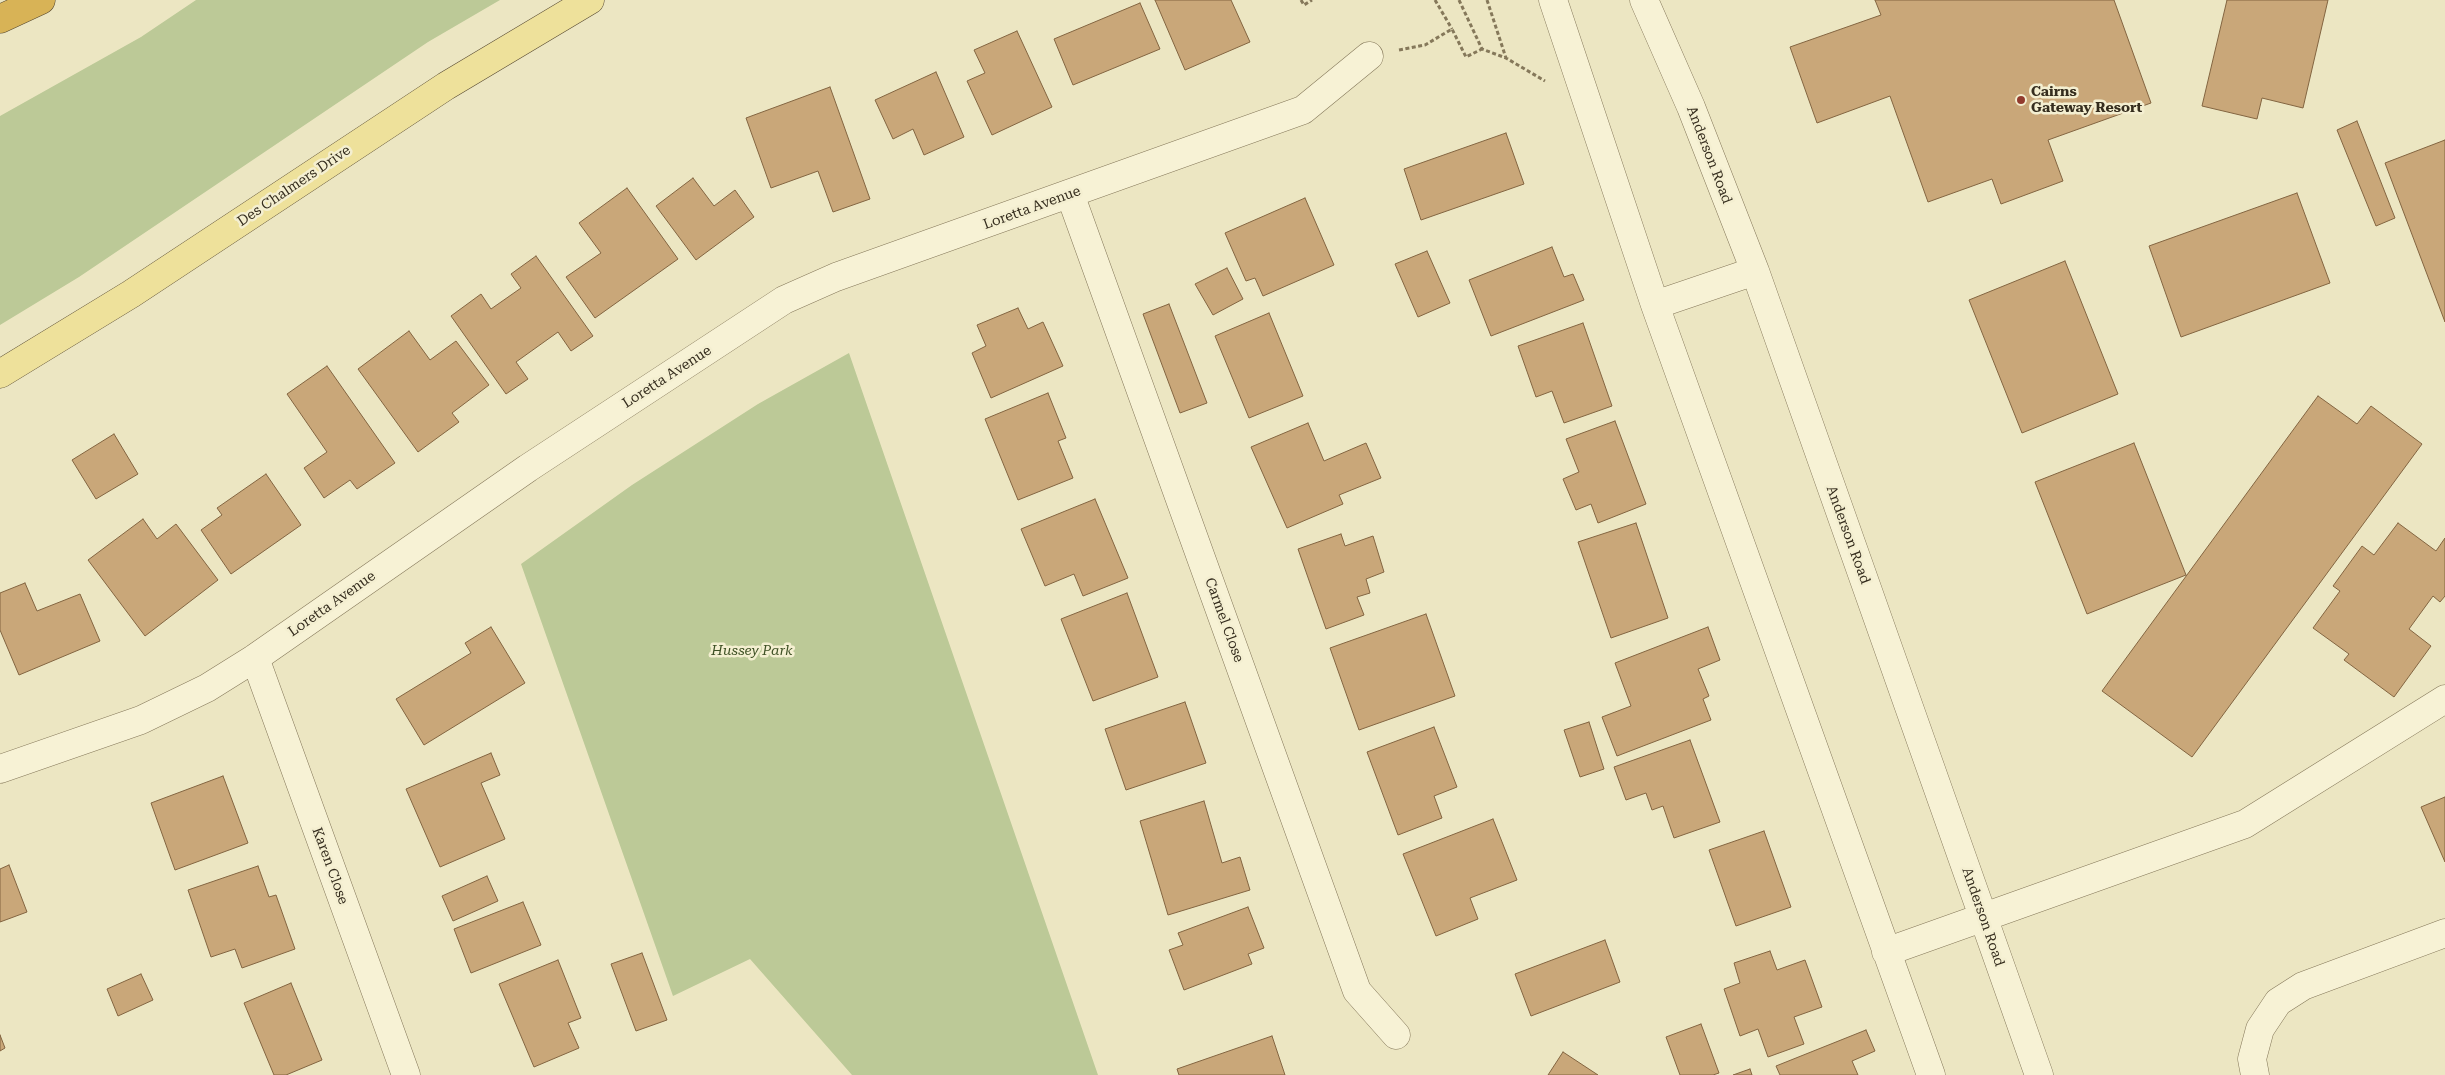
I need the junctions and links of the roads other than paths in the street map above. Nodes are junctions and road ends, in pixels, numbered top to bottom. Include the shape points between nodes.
1 (40, 0) edge
2 (590, 0) edge
3 (1553, 0) edge
4 (1644, 0) edge
5 (0, 19) edge
6 (1369, 56) road end
7 (1070, 194) junction
8 (1754, 271) junction
9 (1655, 305) junction
10 (0, 374) edge
11 (255, 658) junction
12 (2445, 699) edge
13 (0, 769) edge
14 (1984, 919) junction
15 (2445, 934) edge
16 (1886, 952) junction
17 (1396, 1036) dead end
18 (406, 1075) edge
19 (1931, 1075) edge
20 (2039, 1075) edge
21 (2254, 1075) edge

1 - 5 highway
2 - 10 main road, Des Chalmers Drive via 446,86 131,294
3 - 9 street
4 - 8 street, Anderson Road via 1691,107
6 - 7 street, Loretta Avenue via 1303,110
7 - 11 street, Loretta Avenue via 836,277 784,300 528,468
7 - 17 street, Carmel Close via 1357,991
8 - 9 street
8 - 14 street, Anderson Road
9 - 16 street
11 - 13 street, Loretta Avenue via 188,699 141,720
11 - 18 street, Karen Close
12 - 14 street via 2413,722 2245,824
14 - 16 street
14 - 20 street, Anderson Road
15 - 21 street via 2303,986 2278,1002 2260,1029 2252,1059
16 - 19 street

